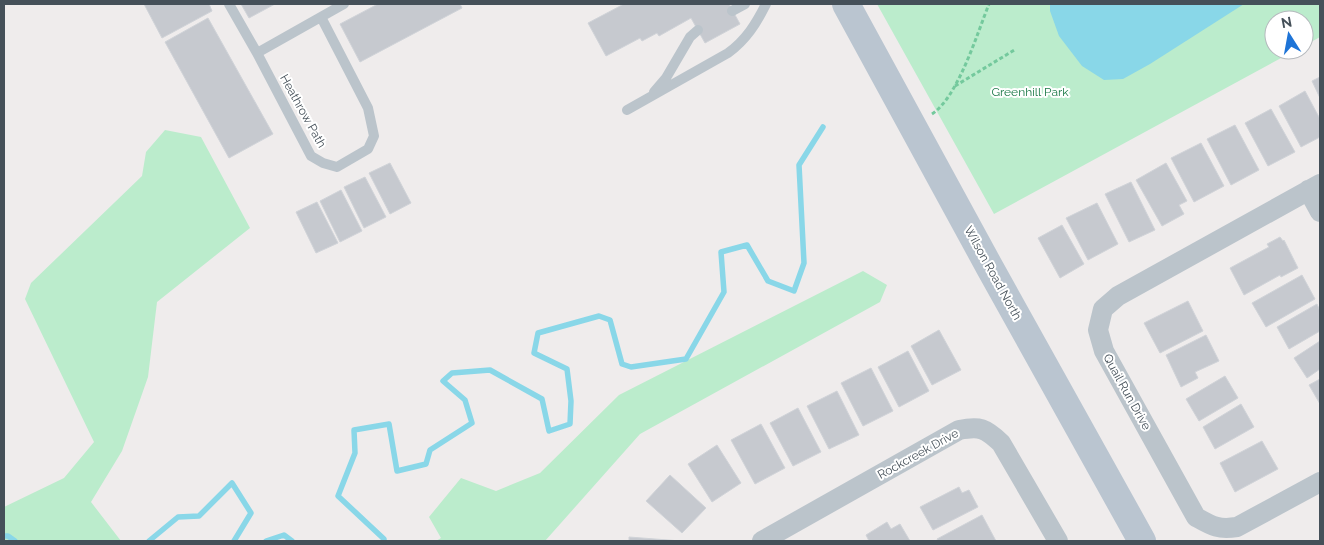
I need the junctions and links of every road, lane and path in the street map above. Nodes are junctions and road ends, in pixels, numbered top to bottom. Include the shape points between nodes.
1 (229, 4) edge
2 (344, 4) edge
3 (745, 4) edge
4 (766, 4) edge
5 (846, 4) edge
6 (989, 4) edge
7 (732, 11) dead end
8 (321, 17) junction
9 (698, 30) dead end
10 (1016, 49) dead end
11 (257, 53) junction
12 (955, 86) junction
13 (650, 97) junction
14 (627, 110) dead end
15 (913, 127) junction
16 (1314, 187) edge
17 (1320, 212) edge
18 (1320, 482) edge
19 (762, 541) edge
20 (1058, 541) edge
21 (1142, 541) edge

1 - 11 lane, Heathrow Path
2 - 8 lane
3 - 7 lane
4 - 13 lane via 740,45
5 - 15 street, Wilson Road North
6 - 12 path
8 - 11 lane
8 - 11 lane, Heathrow Path via 368,108 374,136 368,149 337,167 311,156
9 - 13 lane
10 - 12 path
12 - 15 path via 938,111
13 - 14 lane
15 - 21 street, Wilson Road North
16 - 17 street
16 - 18 street, Quail Run Drive via 1118,296 1103,310 1098,330 1104,351 1196,517 1223,529 1237,527
19 - 20 street, Rockcreek Drive via 959,430 973,427 989,431 1001,443

